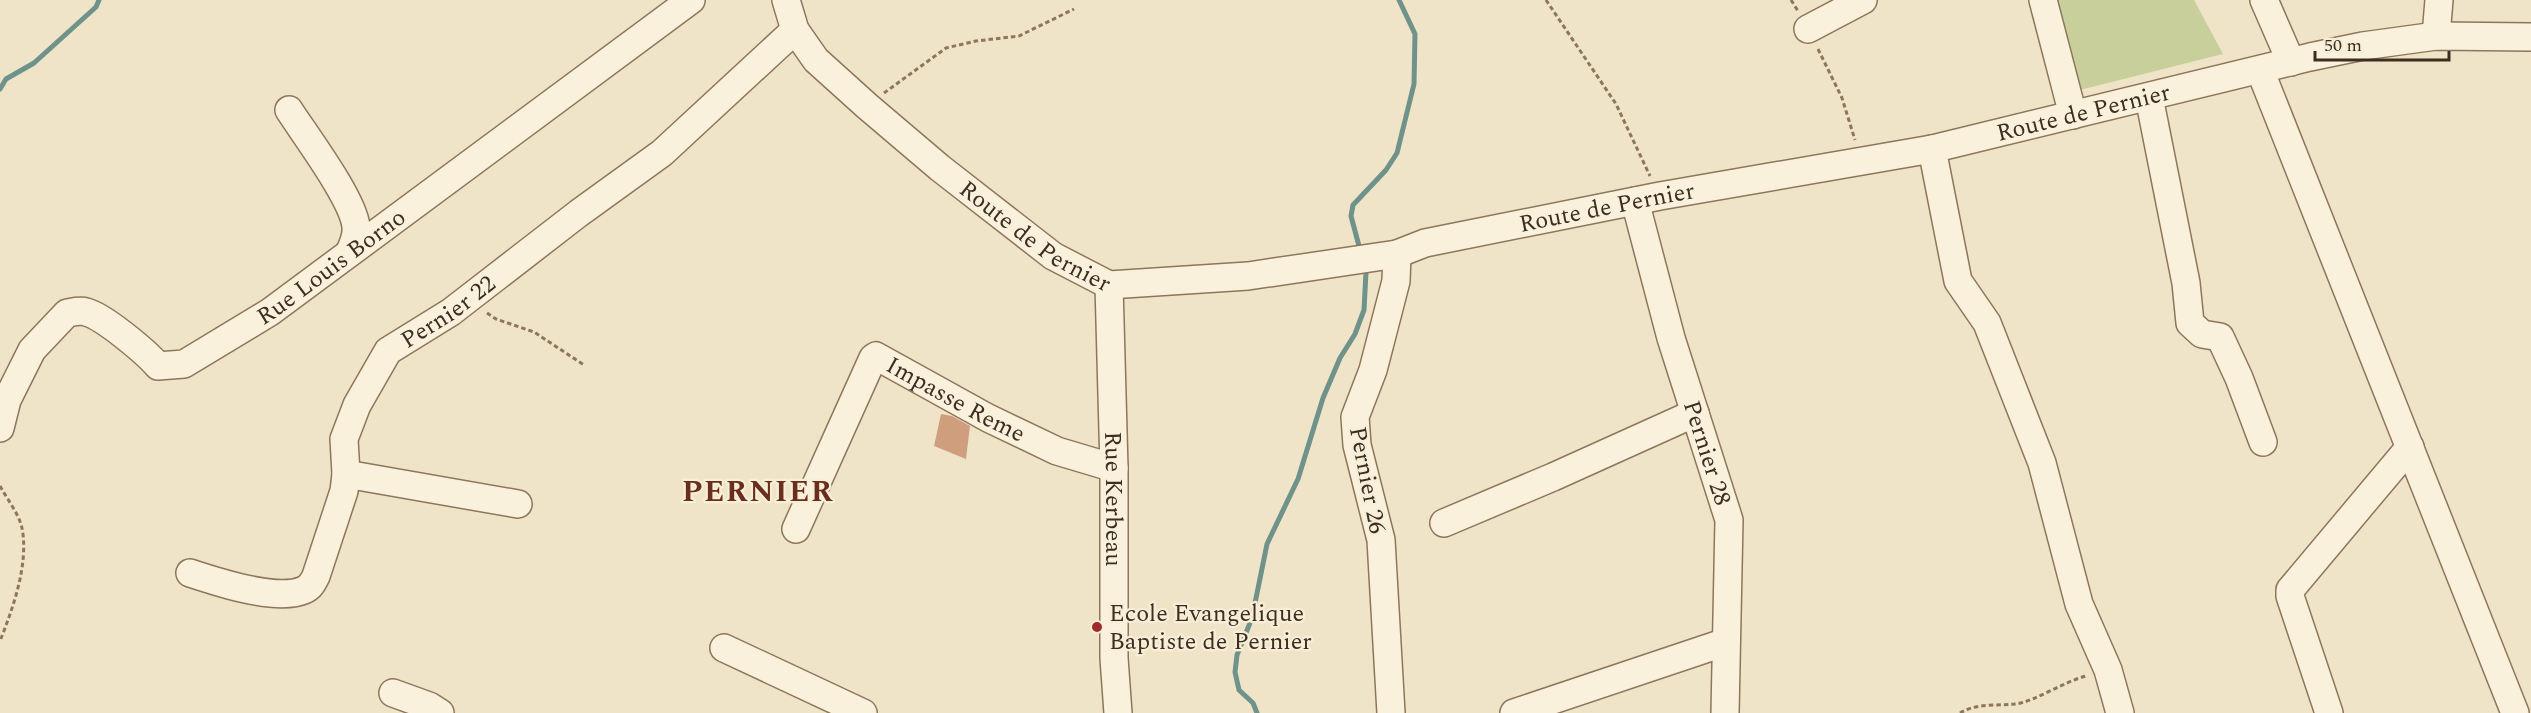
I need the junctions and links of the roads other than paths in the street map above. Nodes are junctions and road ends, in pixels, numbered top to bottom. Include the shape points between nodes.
1 (691, 0) edge
2 (786, 0) edge
3 (1863, 0) edge
4 (2043, 0) edge
5 (2264, 0) edge
6 (2439, 0) edge
7 (1808, 29) road end
8 (795, 30) junction
9 (2436, 36) junction
10 (2531, 37) edge
11 (2291, 62) junction
12 (2259, 70) junction
13 (2149, 97) junction
14 (289, 110) dead end
15 (2073, 115) junction
16 (1932, 149) junction
17 (1647, 199) junction
18 (349, 253) junction
19 (1397, 254) junction
20 (1109, 285) junction
21 (1695, 413) junction
22 (0, 428) edge
23 (2263, 442) dead end
24 (2410, 447) junction
25 (1114, 468) junction
26 (346, 474) junction
27 (518, 504) dead end
28 (1444, 523) dead end
29 (796, 529) dead end
30 (190, 573) dead end
31 (1726, 642) junction
32 (724, 648) dead end
33 (393, 693) dead end
34 (440, 713) edge
35 (864, 713) edge
36 (1118, 713) edge
37 (1391, 713) edge
38 (1514, 713) edge
39 (1725, 713) edge
40 (2120, 713) edge
41 (2330, 713) edge
42 (2515, 713) edge

1 - 18 street, Rue Louis Borno
2 - 8 street, Route de Pernier
3 - 7 street
4 - 15 street
5 - 11 street
6 - 9 street
8 - 20 street, Route de Pernier via 816,60 940,168 1053,256
8 - 26 street, Pernier 22 via 662,153 451,312 388,351 357,405 344,439
9 - 10 street, Route de Pernier
9 - 11 street, Route de Pernier via 2363,46
11 - 12 street, Route de Pernier
12 - 13 street, Route de Pernier
12 - 24 street
13 - 15 street, Route de Pernier
13 - 23 street via 2186,283 2190,323 2202,334 2220,337
14 - 18 street via 350,205 356,229
15 - 16 street, Route de Pernier
16 - 17 street, Route de Pernier
16 - 40 street via 1958,281 1987,323 2042,463 2079,604 2108,670
17 - 19 street, Route de Pernier via 1425,243
17 - 21 street, Pernier 28 via 1671,338
18 - 22 street, Rue Louis Borno via 270,312 184,364 158,366 102,320 85,311 67,313 32,350 7,400
19 - 20 street, Route de Pernier via 1248,276
19 - 37 street, Pernier 26 via 1396,281 1374,370 1355,417 1381,540
20 - 25 street, Rue Kerbeau
21 - 28 street
21 - 31 street, Pernier 28 via 1729,520
24 - 41 street via 2290,590
24 - 42 street
25 - 29 street, Impasse Reme via 1057,451 876,356
25 - 36 street, Rue Kerbeau via 1114,658
26 - 27 street
26 - 30 street, Pernier 22 via 316,576 305,590 262,592 219,584
31 - 38 street
31 - 39 street, Pernier 28
32 - 35 street
33 - 34 street

